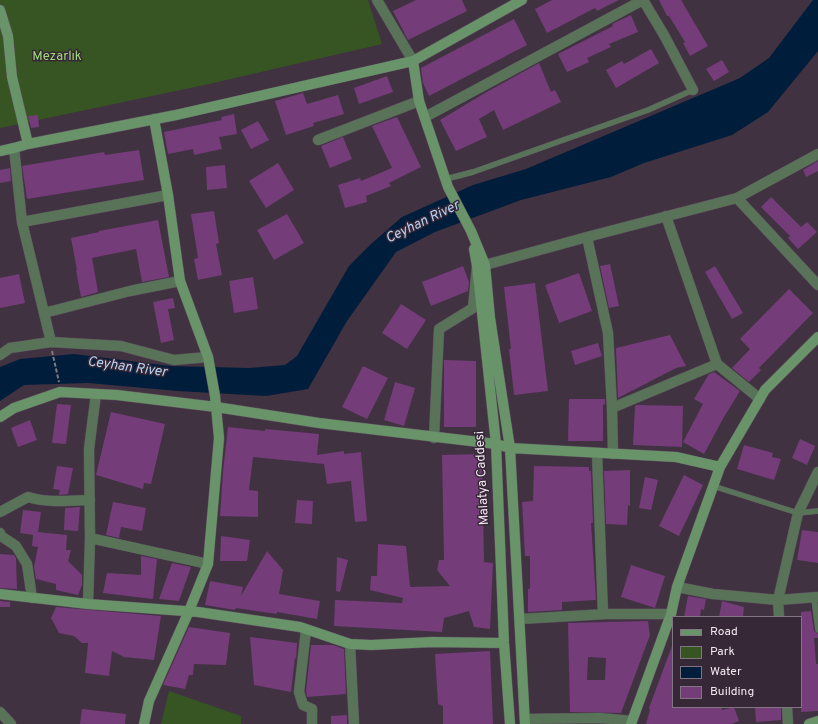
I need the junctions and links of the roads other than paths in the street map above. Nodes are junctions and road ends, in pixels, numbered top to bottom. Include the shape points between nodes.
1 (377, 0) edge
2 (522, 0) edge
3 (643, 0) edge
4 (0, 10) edge
5 (413, 61) junction
6 (692, 90) joint
7 (419, 101) junction
8 (425, 117) junction
9 (154, 119) junction
10 (318, 140) dead end
11 (28, 144) junction
12 (14, 148) junction
13 (0, 150) edge
14 (818, 154) edge
15 (447, 183) junction
16 (168, 195) junction
17 (737, 198) junction
18 (666, 216) junction
19 (22, 222) junction
20 (587, 237) junction
21 (481, 266) junction
22 (180, 281) junction
23 (818, 286) edge
24 (44, 313) junction
25 (818, 337) edge
26 (51, 342) junction
27 (0, 355) edge
28 (208, 357) junction
29 (717, 364) junction
30 (96, 394) junction
31 (760, 399) junction
32 (216, 401) junction
33 (612, 408) junction
34 (0, 417) edge
35 (434, 438) junction
36 (496, 444) junction
37 (510, 448) junction
38 (597, 453) junction
39 (613, 454) junction
40 (720, 467) junction
41 (818, 472) edge
42 (713, 486) junction
43 (90, 500) junction
44 (818, 511) edge
45 (0, 512) edge
46 (798, 513) junction
47 (0, 533) edge
48 (90, 538) junction
49 (208, 564) junction
50 (677, 587) junction
51 (0, 594) edge
52 (816, 597) edge
53 (32, 598) junction
54 (778, 600) junction
55 (88, 604) junction
56 (189, 611) junction
57 (603, 614) junction
58 (671, 614) junction
59 (780, 616) edge
60 (520, 618) junction
61 (306, 630) junction
62 (818, 630) edge
63 (504, 643) junction
64 (350, 644) junction
65 (787, 708) edge
66 (0, 712) edge
67 (525, 721) edge
68 (631, 722) edge
69 (818, 722) edge
70 (11, 724) edge
71 (144, 724) edge
72 (312, 724) edge
73 (354, 724) edge
74 (510, 724) edge
75 (788, 724) edge
76 (809, 724) edge

1 - 5 street
2 - 5 street
3 - 6 street
3 - 8 street
4 - 11 street via 8,36 12,77
5 - 7 street
5 - 9 street
6 - 15 lane via 648,110
7 - 8 street
7 - 10 street
8 - 15 street
9 - 11 street
9 - 16 street
11 - 12 street
12 - 13 street
12 - 19 street
14 - 17 street
15 - 21 street via 471,231
16 - 19 street
16 - 22 street
17 - 18 street
17 - 23 street
18 - 20 street
18 - 29 street
19 - 24 street
20 - 21 street
20 - 33 street via 608,333
21 - 35 street via 473,308 439,329
21 - 36 street, Malatya Caddesi
21 - 37 street
22 - 24 street
22 - 28 street
24 - 26 street
25 - 31 street via 765,390
26 - 27 street via 10,348
26 - 28 street via 121,346 174,360
28 - 32 street
29 - 31 street
29 - 33 street
30 - 32 street
30 - 34 street via 60,392 14,408
30 - 43 street via 89,449
31 - 40 street
32 - 35 street via 320,423
32 - 49 street via 219,438
33 - 39 street
35 - 36 street
36 - 37 street
36 - 63 street, Malatya Caddesi
37 - 38 street
37 - 60 street
38 - 39 street
38 - 57 street
39 - 40 street via 676,457
40 - 42 street
41 - 46 street
42 - 46 lane
42 - 50 street
43 - 45 street via 37,500 28,497
43 - 48 street
44 - 46 lane
46 - 54 street
47 - 53 street via 16,546 27,564
48 - 49 street
48 - 55 street
49 - 56 street
50 - 54 street via 713,594
50 - 58 street
51 - 53 street
52 - 54 street
52 - 62 lane
53 - 55 street
54 - 59 street
55 - 56 street
56 - 61 street
56 - 71 street via 149,701
57 - 58 street
57 - 60 street
58 - 68 street
60 - 67 street
61 - 64 street
61 - 72 street via 299,692 303,705 312,709
63 - 64 street
63 - 74 street, Malatya Caddesi
64 - 73 street
65 - 75 street
66 - 70 street
67 - 68 street via 600,718
69 - 76 street

